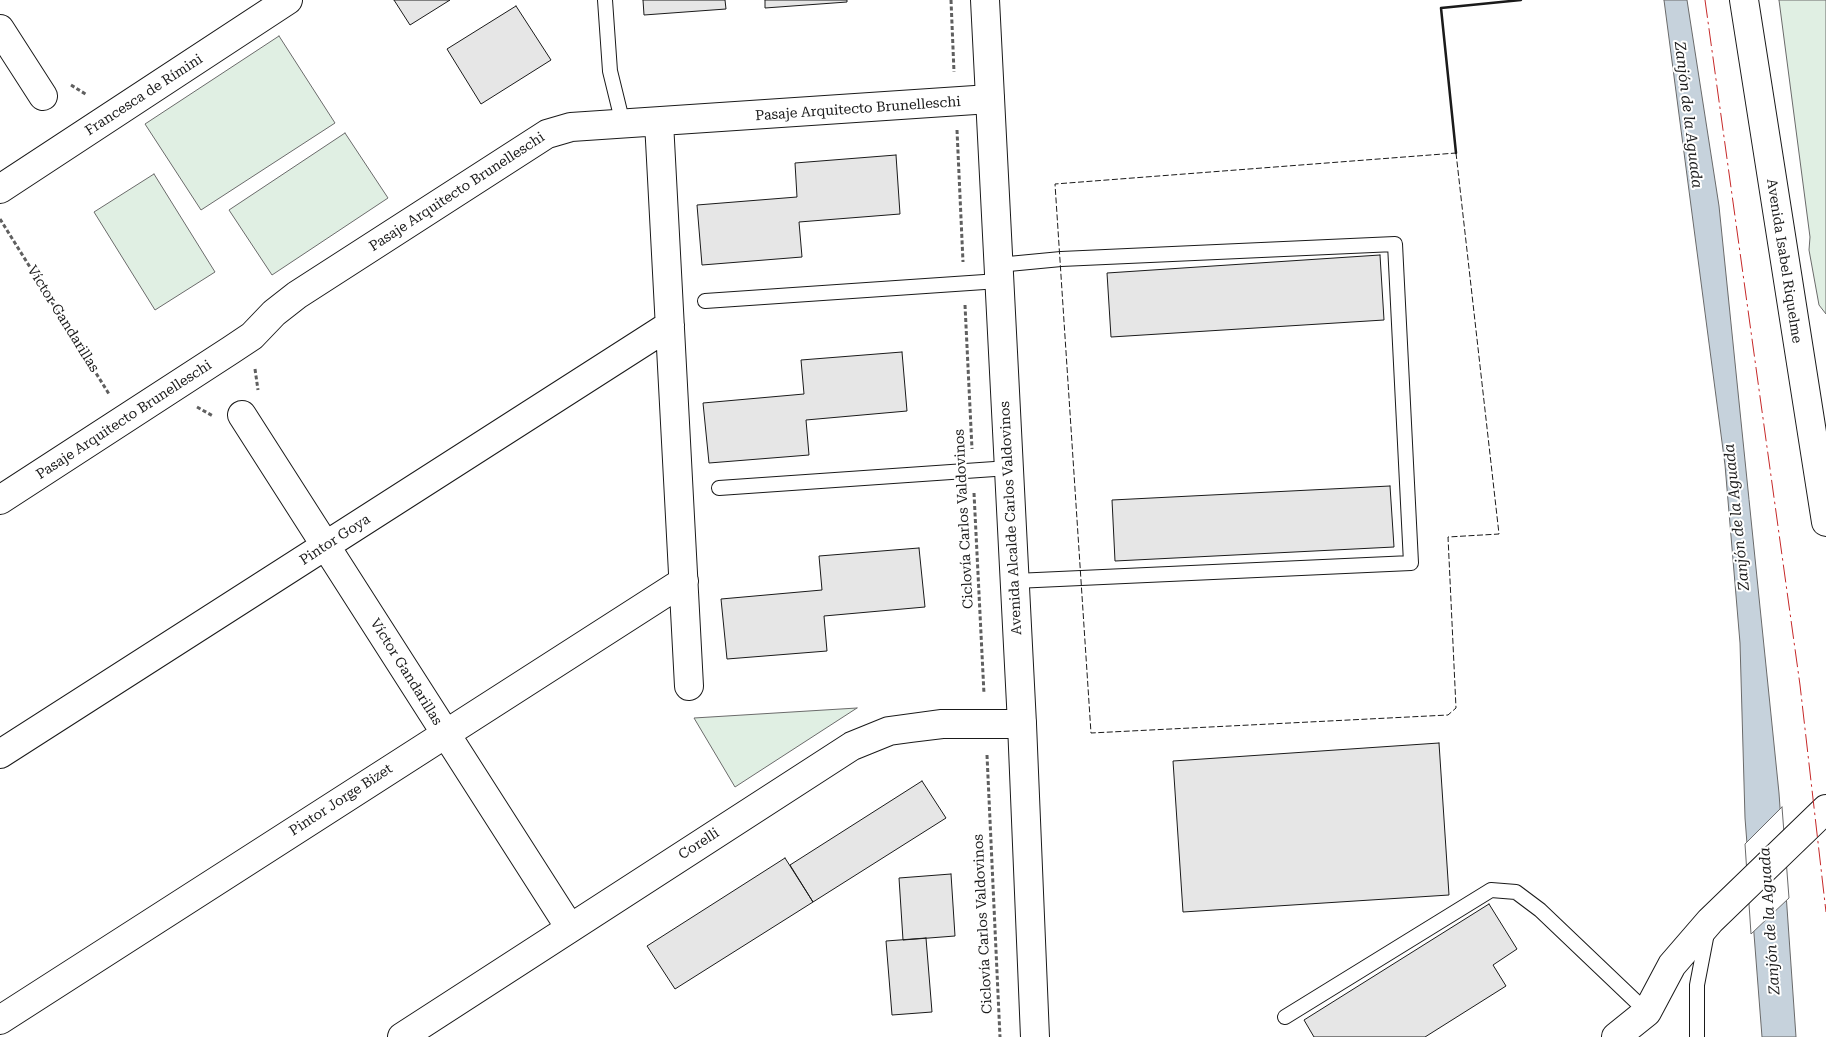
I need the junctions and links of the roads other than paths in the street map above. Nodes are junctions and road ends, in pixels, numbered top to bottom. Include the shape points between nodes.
1 (288, 0) edge
2 (605, 0) edge
3 (985, 0) edge
4 (1744, 0) edge
5 (0, 29) edge
6 (43, 96) dead end
7 (990, 100) junction
8 (659, 122) junction
9 (623, 124) junction
10 (0, 189) edge
11 (999, 273) junction
12 (705, 301) dead end
13 (670, 325) junction
14 (242, 415) dead end
15 (1008, 468) junction
16 (719, 488) dead end
17 (0, 500) edge
18 (1826, 522) edge
19 (326, 546) junction
20 (684, 581) junction
21 (1014, 581) junction
22 (689, 686) dead end
23 (1022, 724) junction
24 (445, 733) junction
25 (0, 754) edge
26 (1826, 809) edge
27 (1710, 921) junction
28 (570, 928) junction
29 (1647, 1012) junction
30 (1286, 1017) dead end
31 (0, 1020) edge
32 (402, 1037) edge
33 (1035, 1037) edge
34 (1617, 1037) edge
35 (1697, 1037) edge

1 - 10 street, Francesca de Rímini
2 - 9 lane via 608,55
3 - 7 street, Avenida Alcalde Carlos Valdovinos
4 - 18 street, Avenida Isabel Riquelme
5 - 6 street
7 - 8 street, Pasaje Arquitecto Brunelleschi
7 - 11 street, Avenida Alcalde Carlos Valdovinos
8 - 9 street, Pasaje Arquitecto Brunelleschi
8 - 13 street
9 - 17 street, Pasaje Arquitecto Brunelleschi via 571,127 547,134 297,295 252,336
11 - 12 lane via 964,284
11 - 15 street, Avenida Alcalde Carlos Valdovinos
11 - 21 lane via 1061,259 1394,244 1411,563
13 - 19 street, Pintor Goya
13 - 20 street
14 - 19 street, Víctor Gandarillas
15 - 16 lane
15 - 21 street, Avenida Alcalde Carlos Valdovinos
19 - 24 street, Víctor Gandarillas
19 - 25 street, Pintor Goya
20 - 22 street
20 - 24 street, Pintor Jorge Bizet
21 - 23 street, Avenida Alcalde Carlos Valdovinos
23 - 28 street, Corelli via 911,728 889,731 852,746
23 - 33 street, Avenida Alcalde Carlos Valdovinos
24 - 28 street, Víctor Gandarillas
24 - 31 street, Pintor Jorge Bizet
26 - 27 street
27 - 29 street via 1672,965
27 - 35 lane via 1697,985
28 - 32 street, Corelli
29 - 30 lane via 1540,910 1516,892 1491,890
29 - 34 street

